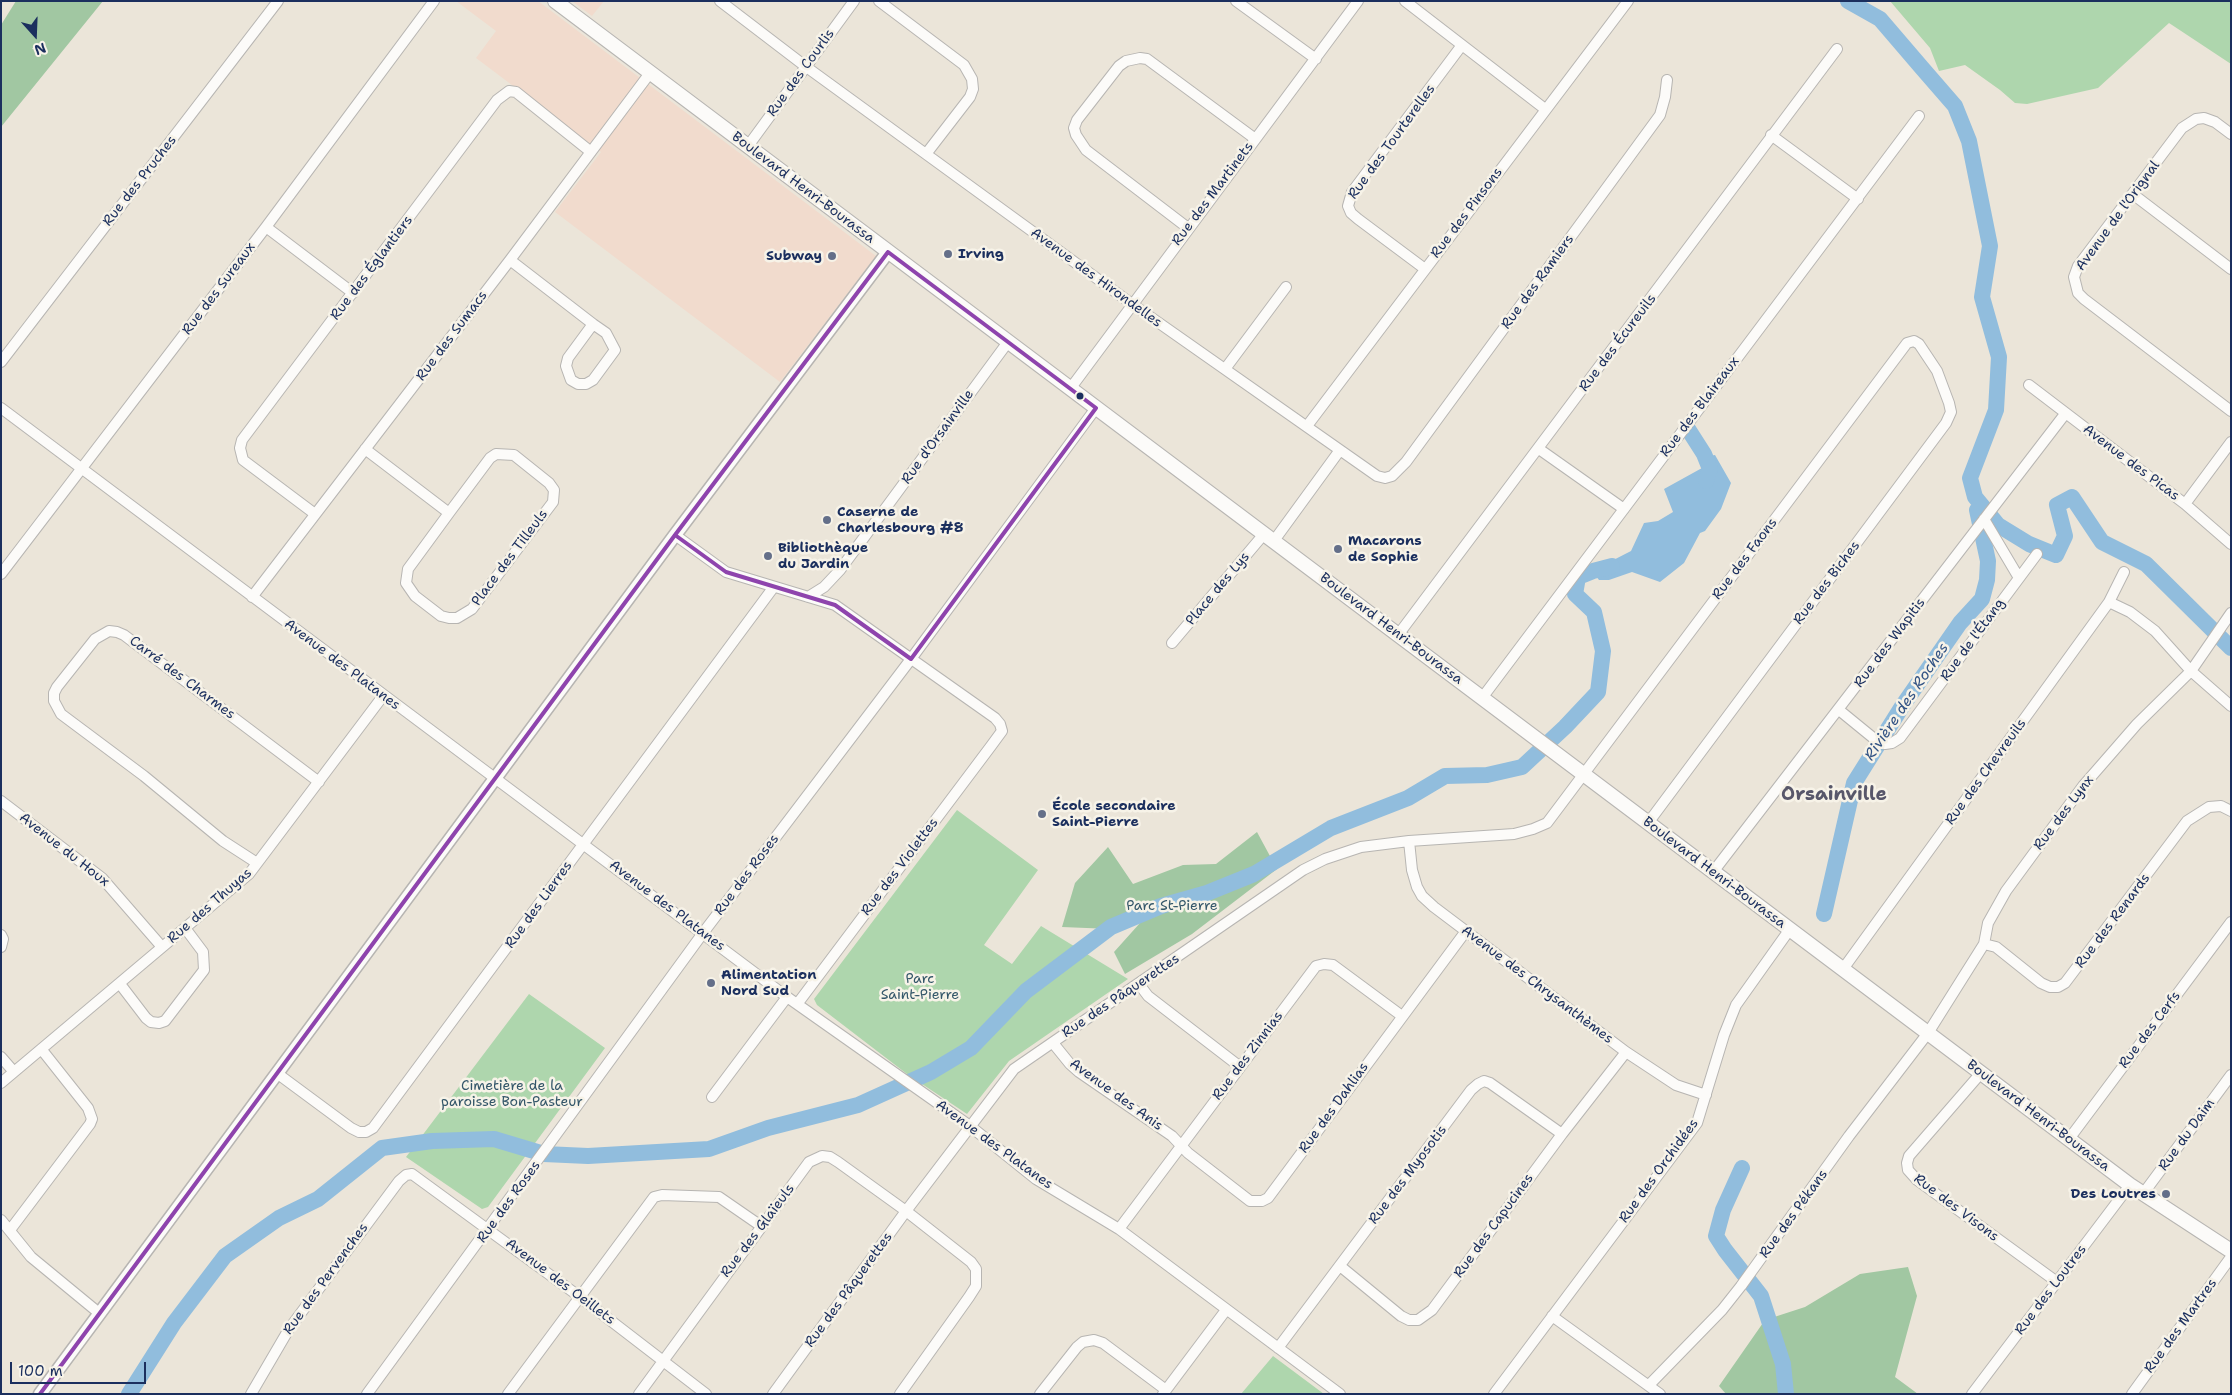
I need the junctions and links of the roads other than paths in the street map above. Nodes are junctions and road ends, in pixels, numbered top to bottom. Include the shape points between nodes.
1 (278, 1) edge
2 (434, 1) edge
3 (555, 1) edge
4 (720, 1) edge
5 (854, 1) edge
6 (879, 1) edge
7 (1236, 1) edge
8 (1358, 1) edge
9 (1404, 1) edge
10 (1628, 1) edge
11 (1462, 45) junction
12 (1837, 49) dead end
13 (1316, 59) junction
14 (805, 66) junction
15 (650, 73) junction
16 (1667, 80) dead end
17 (1545, 109) junction
18 (1919, 116) dead end
19 (2231, 134) edge
20 (1771, 136) junction
21 (1254, 138) junction
22 (748, 146) junction
23 (591, 152) junction
24 (926, 154) junction
25 (2134, 195) junction
26 (1858, 199) junction
27 (266, 227) junction
28 (1188, 228) junction
29 (888, 252) junction
30 (510, 260) junction
31 (1425, 269) junction
32 (2231, 269) edge
33 (1286, 287) dead end
34 (353, 294) junction
35 (1132, 304) junction
36 (593, 324) junction
37 (1008, 342) junction
38 (1907, 343) joint
39 (1, 362) edge
40 (1226, 370) junction
41 (2029, 385) dead end
42 (1070, 388) junction
43 (1, 408) edge
44 (1096, 408) junction
45 (2231, 411) edge
46 (2065, 414) junction
47 (1307, 426) junction
48 (2231, 442) edge
49 (365, 449) junction
50 (1538, 449) junction
51 (1340, 450) junction
52 (83, 468) junction
53 (1392, 476) joint
54 (2185, 504) junction
55 (1624, 509) junction
56 (449, 513) junction
57 (315, 514) junction
58 (1984, 519) junction
59 (675, 535) junction
60 (1269, 538) junction
61 (2231, 544) edge
62 (2037, 554) dead end
63 (2124, 572) dead end
64 (1, 574) edge
65 (2019, 578) junction
66 (773, 588) junction
67 (808, 596) junction
68 (252, 597) junction
69 (2109, 602) junction
70 (2231, 614) edge
71 (1398, 635) junction
72 (1172, 643) dead end
73 (910, 659) junction
74 (2191, 671) junction
75 (383, 696) junction
76 (1482, 698) junction
77 (2231, 706) edge
78 (1839, 710) junction
79 (1583, 774) junction
80 (494, 780) junction
81 (320, 782) junction
82 (1, 801) edge
83 (2231, 811) edge
84 (1648, 823) junction
85 (1409, 841) junction
86 (583, 844) junction
87 (258, 863) junction
88 (1713, 872) junction
89 (2231, 922) edge
90 (185, 928) junction
91 (1790, 929) junction
92 (1466, 932) junction
93 (704, 933) junction
94 (1, 935) edge
95 (1984, 944) junction
96 (1, 947) edge
97 (162, 947) junction
98 (1843, 969) junction
99 (120, 984) junction
100 (1139, 984) junction
101 (787, 997) junction
102 (798, 1003) junction
103 (1402, 1016) junction
104 (1928, 1033) junction
105 (1053, 1042) junction
106 (42, 1050) junction
107 (1626, 1052) junction
108 (1, 1057) edge
109 (1239, 1066) junction
110 (14, 1072) junction
111 (1981, 1073) junction
112 (278, 1074) junction
113 (2231, 1075) edge
114 (1, 1083) edge
115 (1706, 1095) junction
116 (712, 1097) dead end
117 (970, 1126) junction
118 (1562, 1134) junction
119 (2068, 1139) junction
120 (1181, 1145) junction
121 (412, 1174) joint
122 (2130, 1185) junction
123 (2143, 1194) junction
124 (906, 1211) junction
125 (1, 1220) edge
126 (761, 1226) junction
127 (489, 1229) junction
128 (1119, 1229) junction
129 (10, 1230) junction
130 (2231, 1252) edge
131 (2231, 1257) edge
132 (1340, 1266) junction
133 (2057, 1282) junction
134 (580, 1297) junction
135 (1226, 1310) junction
136 (99, 1313) junction
137 (1552, 1316) junction
138 (1278, 1348) junction
139 (663, 1359) junction
140 (1649, 1385) junction
141 (1164, 1392) edge
142 (40, 1394) edge
143 (251, 1394) edge
144 (367, 1394) edge
145 (508, 1394) edge
146 (639, 1394) edge
147 (706, 1394) edge
148 (774, 1394) edge
149 (900, 1394) edge
150 (1040, 1394) edge
151 (1340, 1394) edge
152 (1494, 1394) edge
153 (1660, 1394) edge
154 (1972, 1394) edge
155 (2132, 1394) edge

1 - 39 street, Rue des Pruches
2 - 27 street, Rue des Sureaux
3 - 15 main road, Boulevard Henri-Bourassa
4 - 14 street, Avenue des Hirondelles
5 - 14 street, Rue des Courlis
6 - 24 street via 964,65 972,79 970,96
7 - 13 street
8 - 13 street, Rue des Martinets
9 - 11 street
10 - 17 street, Rue des Pinsons
11 - 17 street
11 - 31 street, Rue des Tourterelles via 1349,199 1351,213
12 - 20 street, Rue des Écureuils
13 - 21 street, Rue des Martinets
14 - 22 street, Rue des Courlis
14 - 24 street, Avenue des Hirondelles
15 - 22 main road, Boulevard Henri-Bourassa
15 - 23 street, Rue des Sumacs
16 - 53 street, Rue des Ramiers via 1660,115 1406,462
17 - 31 street, Rue des Pinsons
18 - 26 street, Rue des Blaireaux
19 - 25 street, Avenue de l'Orignal via 2204,118 2190,122 2182,128
20 - 26 street
20 - 50 street, Rue des Écureuils
21 - 28 street, Rue des Martinets
21 - 28 street via 1140,58 1119,66 1077,120 1076,135 1086,150
22 - 29 main road, Boulevard Henri-Bourassa
23 - 30 street, Rue des Sumacs
23 - 34 street, Rue des Églantiers via 523,97 509,91 502,95
24 - 35 street, Avenue des Hirondelles
25 - 32 street
25 - 45 street, Avenue de l'Orignal via 2078,266 2074,277 2078,293
26 - 55 street, Rue des Blaireaux
27 - 34 street
27 - 52 street, Rue des Sureaux
28 - 35 street, Rue des Martinets
29 - 37 main road, Boulevard Henri-Bourassa
29 - 59 street
30 - 36 street
30 - 49 street, Rue des Sumacs
31 - 47 street, Rue des Pinsons
33 - 40 street
34 - 57 street, Rue des Églantiers via 242,440 240,448 240,455 247,464
35 - 40 street, Avenue des Hirondelles
35 - 42 street, Rue des Martinets
36 - 36 street via 568,358 566,366 571,380 578,384 593,380 615,350 606,333
37 - 42 main road, Boulevard Henri-Bourassa
37 - 67 street, Rue d'Orsainville via 840,570 824,587
38 - 79 street, Rue des Faons
38 - 84 street, Rue des Biches via 1914,341 1919,344 1937,371 1951,412 1946,423
40 - 47 street, Avenue des Hirondelles
41 - 46 street, Avenue des Picas
42 - 44 main road, Boulevard Henri-Bourassa
43 - 52 street, Avenue des Platanes
44 - 60 main road, Boulevard Henri-Bourassa
44 - 73 street, Rue des Roses
46 - 54 street, Avenue des Picas
46 - 58 street, Rue des Wapitis
47 - 51 street, Avenue des Hirondelles
48 - 54 street
49 - 56 street
49 - 57 street, Rue des Sumacs
50 - 55 street
50 - 71 street, Rue des Écureuils
51 - 53 street, Avenue des Hirondelles via 1377,476
51 - 60 street, Place des Lys
52 - 64 street, Rue des Sureaux
52 - 68 street, Avenue des Platanes
54 - 61 street, Avenue des Picas
55 - 76 street, Rue des Blaireaux
56 - 56 street, Place des Tilleuls via 408,569 406,583 415,596 441,616 457,618 472,608 553,502 554,490 550,482 514,455 496,454
57 - 68 street, Rue des Sumacs
58 - 65 street
58 - 78 street, Rue des Wapitis
59 - 66 street via 726,572
59 - 80 street
60 - 71 main road, Boulevard Henri-Bourassa
60 - 72 street, Place des Lys
62 - 65 street, Rue de l'Étang
63 - 69 street, Rue des Chevreuils
65 - 78 street, Rue de l'Étang via 1909,728 1892,743 1881,743
66 - 67 street
66 - 86 street, Rue des Lierres
67 - 73 street via 835,605
68 - 75 street, Avenue des Platanes
69 - 74 street via 2130,612 2155,631
69 - 98 street, Rue des Chevreuils
70 - 74 street, Rue des Lynx
71 - 76 main road, Boulevard Henri-Bourassa
73 - 93 street, Rue des Roses
73 - 102 street, Rue des Violettes via 995,718 1002,731
74 - 77 street
74 - 95 street, Rue des Lynx via 2137,724 2083,786 2006,891 1988,922
75 - 80 street, Avenue des Platanes
75 - 81 street, Rue des Thuyas
76 - 79 main road, Boulevard Henri-Bourassa
78 - 88 street, Rue des Wapitis
79 - 84 main road, Boulevard Henri-Bourassa
79 - 85 street, Rue des Pâquerettes via 1554,816 1542,826 1514,834
80 - 86 street, Avenue des Platanes
80 - 112 street
81 - 87 street, Rue des Thuyas
81 - 87 street, Carré des Charmes via 117,632 95,639 57,687 54,701 61,714 223,841
82 - 97 street, Avenue du Houx via 102,878
83 - 95 street, Rue des Renards via 2221,806 2209,807 2187,822 2065,983 2058,986 2041,983 1996,947
84 - 88 main road, Boulevard Henri-Bourassa
85 - 92 street, Avenue des Chrysanthèmes via 1412,870 1422,896
85 - 100 street, Rue des Pâquerettes via 1360,847 1325,858
86 - 93 street, Avenue des Platanes
86 - 112 street, Rue des Lierres via 373,1128 358,1132
87 - 90 street, Rue des Thuyas
88 - 91 main road, Boulevard Henri-Bourassa
89 - 119 street, Rue des Cerfs
90 - 97 street, Rue des Thuyas
90 - 99 street via 203,952 204,970 165,1021 151,1022 146,1018
91 - 98 main road, Boulevard Henri-Bourassa
91 - 115 street, Rue des Orchidées via 1736,1004
92 - 103 street, Rue des Dahlias
92 - 107 street, Avenue des Chrysanthèmes
93 - 101 street, Avenue des Platanes
93 - 127 street, Rue des Roses
94 - 96 street
95 - 104 street, Rue des Lynx
97 - 99 street, Rue des Thuyas
98 - 104 main road, Boulevard Henri-Bourassa
99 - 106 street, Rue des Thuyas
100 - 105 street, Rue des Pâquerettes
100 - 109 street via 1148,996
101 - 102 street, Avenue des Platanes
101 - 116 street
102 - 117 street, Avenue des Platanes
103 - 109 street, Rue des Zinnias via 1333,965 1316,966
103 - 120 street, Rue des Dahlias via 1268,1198 1250,1200
104 - 111 main road, Boulevard Henri-Bourassa
104 - 140 street, Rue des Pékans via 1722,1310
105 - 117 street, Rue des Pâquerettes via 1014,1069
105 - 120 street, Avenue des Anis via 1079,1072
106 - 110 street, Rue des Thuyas
106 - 129 street via 88,1108 92,1119
107 - 115 street, Avenue des Chrysanthèmes via 1676,1085
107 - 118 street, Rue des Capucines
108 - 110 street
109 - 120 street, Rue des Zinnias
110 - 114 street, Rue des Thuyas
111 - 119 main road, Boulevard Henri-Bourassa
111 - 133 street, Rue des Visons via 1910,1156 1908,1170 1917,1180
112 - 136 street
113 - 123 street, Rue du Daim
115 - 137 street, Rue des Orchidées via 1697,1123
117 - 124 street, Rue des Pâquerettes
117 - 128 street, Avenue des Platanes via 1036,1179
118 - 132 street, Rue des Myosotis via 1490,1083 1478,1084
118 - 132 street, Rue des Capucines via 1425,1316 1418,1320 1401,1316
119 - 122 main road, Boulevard Henri-Bourassa
120 - 128 street, Rue des Zinnias
121 - 127 street, Avenue des Oeillets
121 - 143 street, Rue des Pervenches via 399,1181 294,1321
122 - 123 main road, Boulevard Henri-Bourassa
122 - 133 street, Rue des Loutres
123 - 130 main road, Boulevard Henri-Bourassa
124 - 126 street, Rue des Glaïeuls via 838,1162 822,1156 809,1162
124 - 148 street, Rue des Pâquerettes
124 - 149 street via 971,1262 977,1278 970,1297
125 - 129 street
126 - 134 street via 719,1197 654,1197
126 - 139 street, Rue des Glaïeuls
127 - 134 street, Avenue des Oeillets
127 - 144 street, Rue des Roses
128 - 135 street, Avenue des Platanes
129 - 136 street via 31,1257
131 - 155 street, Rue des Martres
132 - 138 street, Rue des Myosotis
133 - 154 street, Rue des Loutres
134 - 139 street, Avenue des Oeillets
134 - 145 street
135 - 138 street, Avenue des Platanes
135 - 141 street
136 - 142 street
137 - 140 street
137 - 152 street, Rue des Orchidées
138 - 151 street, Avenue des Platanes
139 - 146 street, Rue des Glaïeuls
139 - 147 street, Avenue des Oeillets
140 - 153 street
141 - 150 street via 1103,1343 1094,1340 1077,1347

